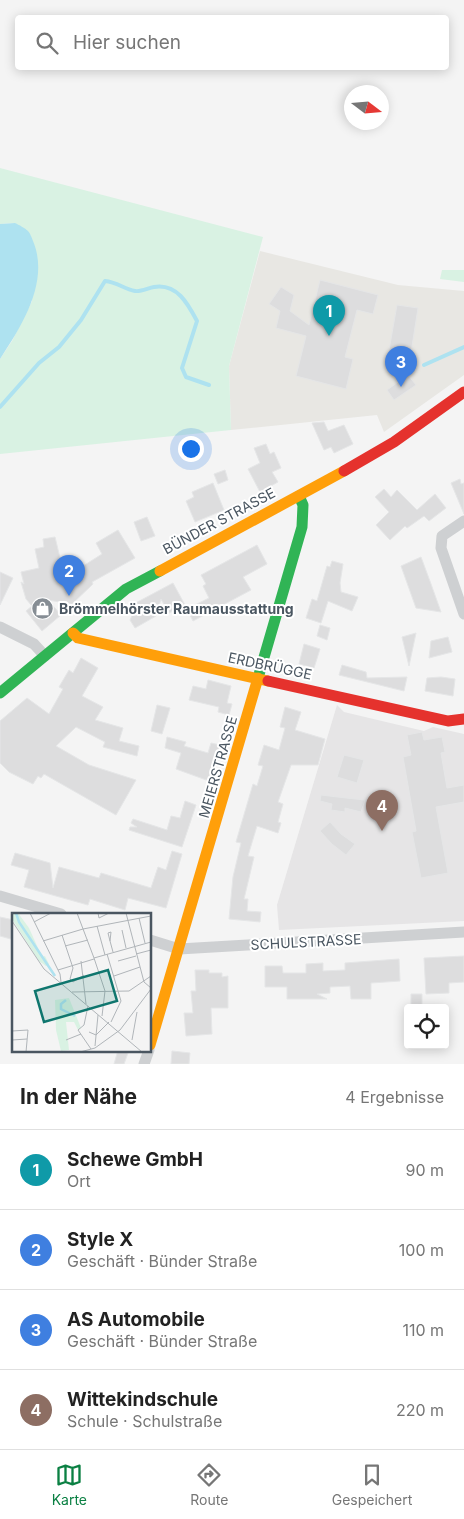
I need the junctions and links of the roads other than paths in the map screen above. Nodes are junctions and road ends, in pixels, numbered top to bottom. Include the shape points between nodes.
1 (464, 392) edge
2 (299, 496) junction
3 (464, 521) edge
4 (464, 614) edge
5 (0, 627) edge
6 (73, 633) junction
7 (45, 656) junction
8 (259, 679) junction
9 (0, 693) edge
10 (464, 719) edge
11 (0, 896) edge
12 (58, 913) edge
13 (464, 932) edge
14 (151, 940) edge
15 (179, 949) junction
16 (151, 1042) edge

1 - 2 street, BÜNDER STRASSE via 418,426
2 - 6 street, BÜNDER STRASSE via 134,584
2 - 8 street, MEIERSTRASSE via 303,505 302,527
3 - 4 street via 442,536 441,548
5 - 7 street via 34,644
6 - 7 street, BÜNDER STRASSE
6 - 8 street, ERDBRÜGGE via 78,638
7 - 9 street, BÜNDER STRASSE
8 - 10 street, ERDBRÜGGE via 448,721
8 - 15 street, MEIERSTRASSE
11 - 12 street
13 - 15 street, SCHULSTRASSE
14 - 15 street, SCHULSTRASSE
15 - 16 street, MEIERSTRASSE

